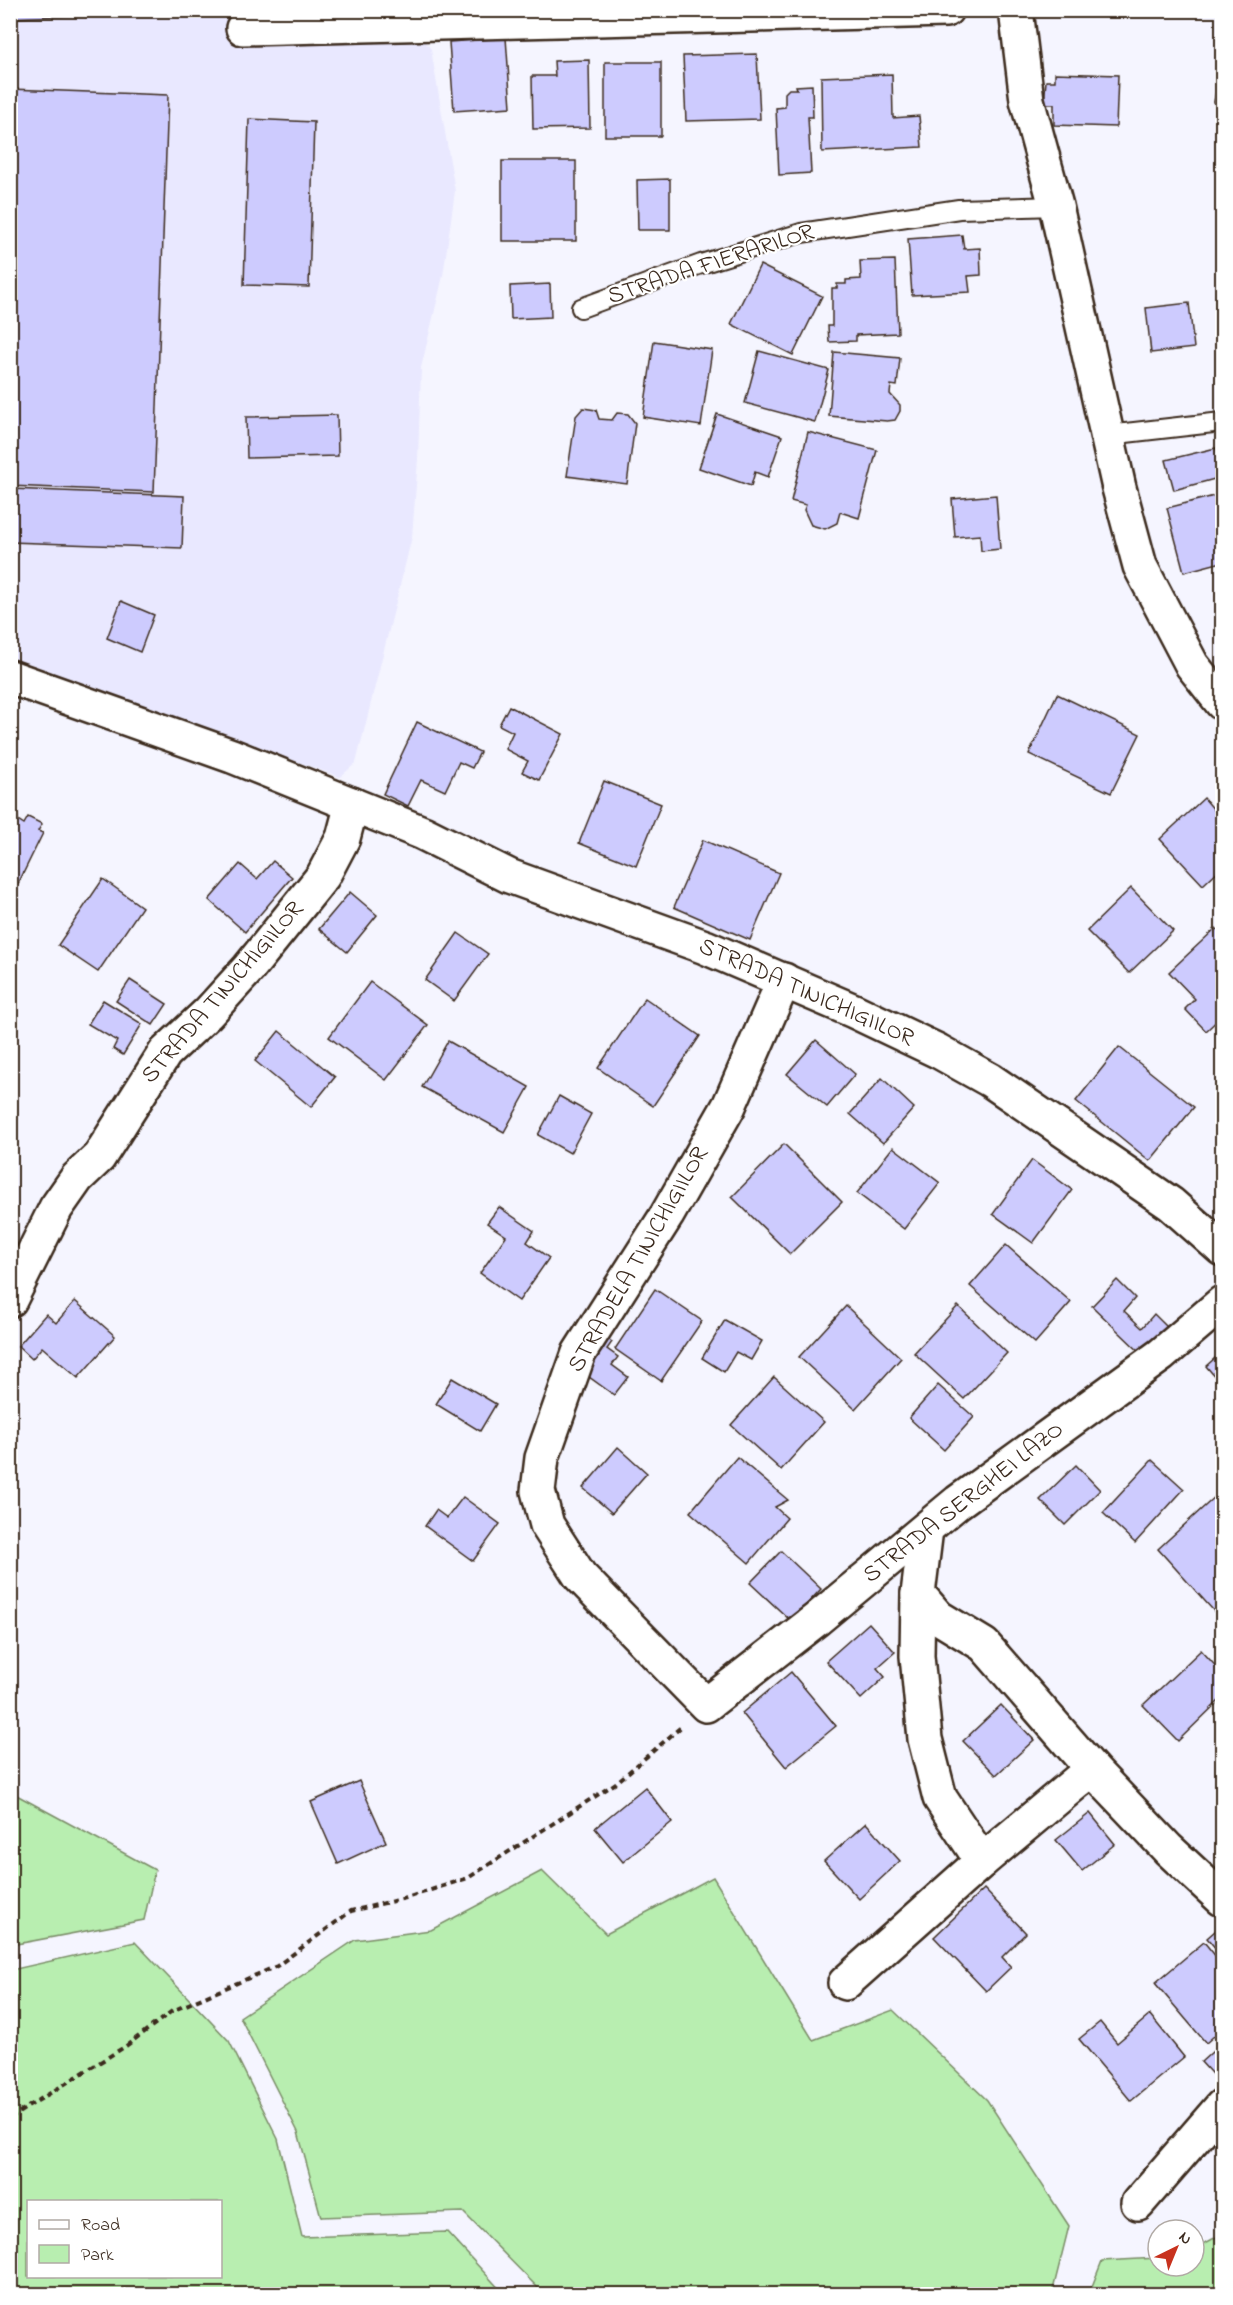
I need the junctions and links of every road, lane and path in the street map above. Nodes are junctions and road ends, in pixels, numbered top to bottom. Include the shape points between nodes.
1 (946, 10) edge
2 (1016, 10) edge
3 (243, 27) dead end
4 (1056, 206) junction
5 (580, 308) dead end
6 (1222, 422) edge
7 (1108, 435) junction
8 (10, 677) edge
9 (1222, 703) edge
10 (352, 804) junction
11 (784, 980) junction
12 (1222, 1249) edge
13 (10, 1300) edge
14 (1222, 1303) edge
15 (926, 1529) junction
16 (918, 1594) junction
17 (706, 1706) junction
18 (1092, 1768) junction
19 (982, 1861) junction
20 (1222, 1899) edge
21 (845, 1983) dead end
22 (1222, 2106) edge
23 (10, 2118) edge
24 (1138, 2203) dead end

1 - 3 street
2 - 4 street via 1027,100
4 - 5 lane, STRADA FIERARILOR via 959,209 801,232
4 - 7 street
6 - 7 lane
7 - 9 street via 1140,566 1192,665
8 - 10 street, STRADA TINICHIGIILOR via 232,756
10 - 11 street, STRADA TINICHIGIILOR via 423,833 509,876
10 - 13 street, STRADA TINICHIGIILOR via 343,838 323,876 249,968 165,1053 105,1147 56,1208
11 - 12 street, STRADA TINICHIGIILOR via 927,1046 990,1080 1171,1204
11 - 17 street, STRADELA TINICHIGIILOR via 729,1106 667,1215 579,1353 542,1458 538,1491 547,1525 580,1576
14 - 15 street, STRADA SERGHEI LAZO via 1161,1355
15 - 16 street
15 - 17 street, STRADA SERGHEI LAZO
16 - 18 street via 938,1617 984,1645
16 - 19 street via 917,1656 925,1739 940,1798
17 - 23 path via 616,1783 468,1878 351,1911 278,1966 172,2011 126,2046
18 - 19 street
18 - 20 street via 1168,1849
19 - 21 street
22 - 24 street

